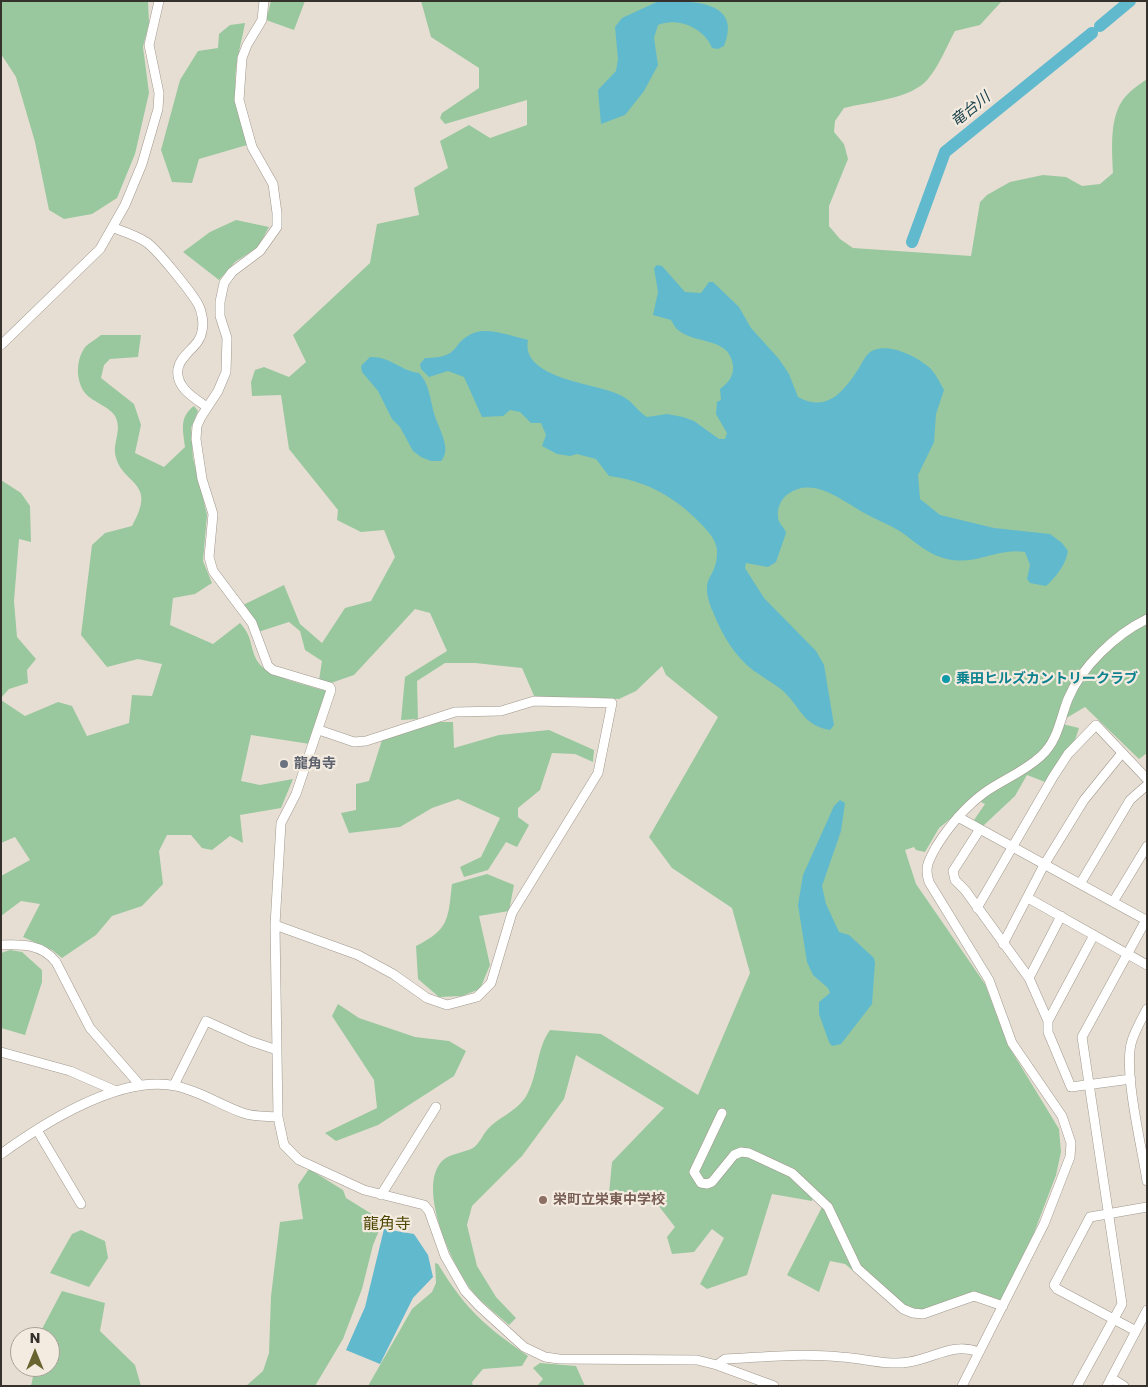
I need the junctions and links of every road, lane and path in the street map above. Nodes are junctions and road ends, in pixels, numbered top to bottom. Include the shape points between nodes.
1 (159, 1) edge
2 (264, 1) edge
3 (114, 228) junction
4 (1, 345) edge
5 (206, 407) junction
6 (1147, 619) edge
7 (319, 730) junction
8 (1122, 753) junction
9 (1147, 778) edge
10 (1147, 785) edge
11 (958, 817) junction
12 (980, 829) junction
13 (1147, 846) edge
14 (1012, 847) junction
15 (1044, 865) junction
16 (1080, 884) junction
17 (1028, 898) junction
18 (1113, 902) junction
19 (978, 908) junction
20 (1061, 916) junction
21 (1146, 919) edge
22 (275, 925) junction
23 (1094, 935) junction
24 (1003, 944) junction
25 (1, 945) edge
26 (1128, 954) junction
27 (1147, 965) edge
28 (1029, 978) junction
29 (1147, 1009) edge
30 (1048, 1021) junction
31 (277, 1050) junction
32 (1, 1052) edge
33 (1131, 1079) junction
34 (140, 1084) junction
35 (174, 1085) junction
36 (1089, 1085) junction
37 (116, 1091) junction
38 (436, 1108) dead end
39 (722, 1113) dead end
40 (278, 1117) junction
41 (37, 1130) junction
42 (1, 1154) edge
43 (1147, 1181) edge
44 (381, 1195) junction
45 (81, 1204) dead end
46 (1147, 1207) edge
47 (1108, 1212) junction
48 (1003, 1306) junction
49 (1147, 1310) edge
50 (1114, 1319) junction
51 (1136, 1330) junction
52 (979, 1352) junction
53 (717, 1365) junction
54 (1109, 1382) edge
55 (774, 1386) edge
56 (962, 1386) edge
57 (1077, 1386) edge
58 (1124, 1386) edge

1 - 3 street via 149,45 159,94 158,109 142,164
2 - 5 street via 262,20 242,58 239,100 252,147 273,184 277,205 276,227 260,251 232,272 224,283 220,316 227,338 226,372
3 - 4 street via 100,249
3 - 5 street via 146,242 198,304 203,329 199,342 184,358 178,372 185,390
5 - 7 street via 197,426 196,439 202,479 213,514 209,557 213,571 252,623 268,666 330,687
6 - 11 street via 1133,626 1109,647 1074,686 1054,740 1042,756 984,793
7 - 22 street via 296,794 281,823
7 - 22 street via 354,742 366,741 455,712 501,711 534,701 612,703 598,773 512,913 491,982 477,997 447,1005 428,998 358,955
8 - 9 street
8 - 14 street via 1096,725 1068,754
8 - 15 street via 1084,800
10 - 16 street via 1130,800 1119,816
11 - 12 street
11 - 48 street via 948,827 926,865 928,882 989,980 1012,1044 1062,1116 1071,1143 1070,1157 1044,1224
12 - 14 street
12 - 19 street via 953,871 955,880
13 - 18 street
14 - 15 street
14 - 19 street
15 - 16 street
15 - 17 street
16 - 18 street
17 - 20 street
17 - 24 street
18 - 21 street
19 - 24 street
20 - 23 street
20 - 28 street
21 - 26 street
22 - 31 street
23 - 26 street
23 - 30 street
24 - 28 street
25 - 34 street via 26,945 49,953 90,1028
26 - 27 street
26 - 36 street via 1083,1034
28 - 30 street
29 - 33 street via 1131,1044
30 - 36 street via 1048,1032 1071,1087
31 - 35 street via 206,1021
31 - 40 street
32 - 37 street via 70,1071
33 - 36 street
33 - 43 street
34 - 35 street
34 - 37 street
35 - 40 street via 242,1113
36 - 47 street
37 - 41 street
38 - 44 street
39 - 48 street via 694,1172 701,1183 712,1182 734,1155 749,1153 792,1173 816,1194 828,1207 857,1268 903,1308 923,1314 974,1296
40 - 44 street via 284,1145 295,1157 340,1180
41 - 42 street
41 - 45 street
44 - 53 street via 417,1202 429,1211 445,1256 465,1291 524,1347 545,1357 559,1359 688,1360
46 - 47 street
47 - 50 street via 1122,1301
47 - 50 street via 1088,1220 1054,1285
48 - 52 street
49 - 51 street
50 - 51 street
50 - 57 street
51 - 54 street
52 - 53 street via 961,1347 910,1362 894,1363 840,1356 798,1356 725,1359
52 - 56 street
53 - 55 street
54 - 58 street

